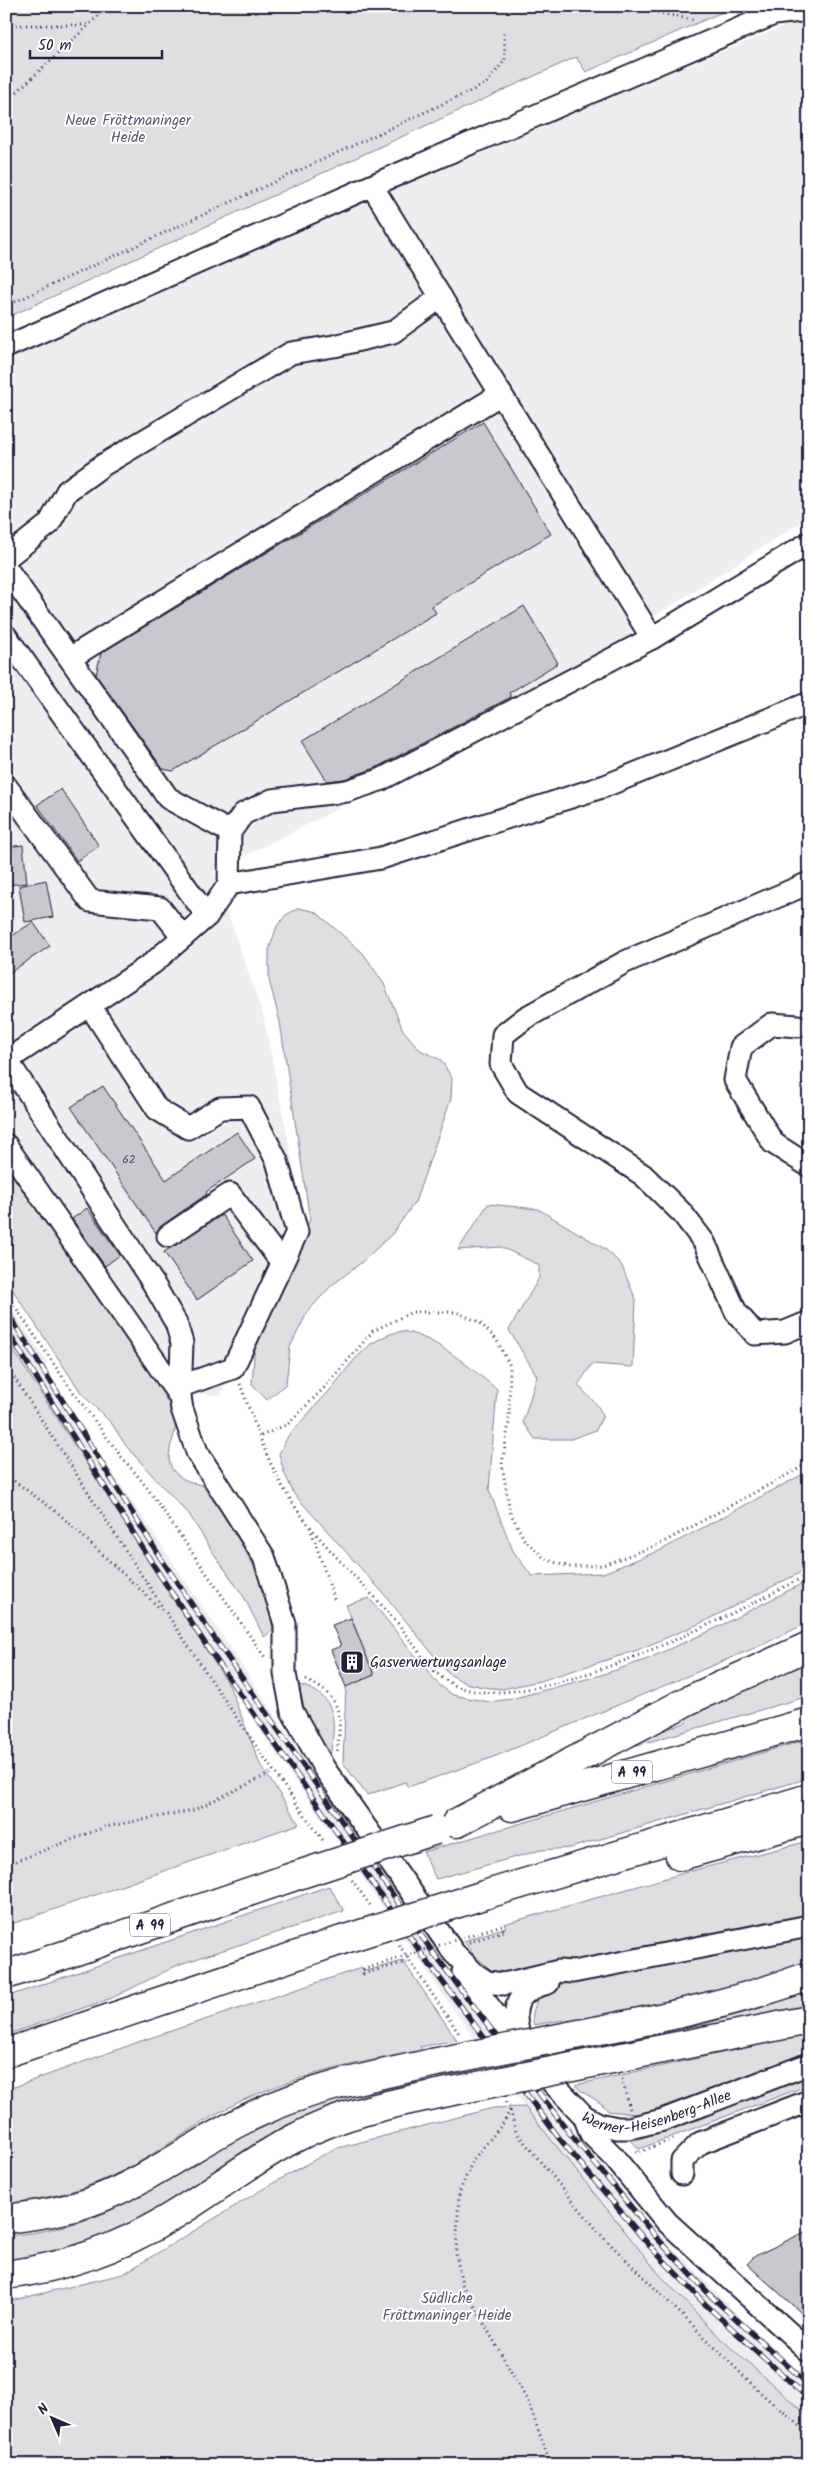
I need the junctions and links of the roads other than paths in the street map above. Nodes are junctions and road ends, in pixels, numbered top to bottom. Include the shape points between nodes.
1 (809, 10) edge
2 (372, 186) junction
3 (441, 297) junction
4 (6, 347) edge
5 (501, 394) junction
6 (809, 543) edge
7 (6, 558) edge
8 (6, 568) edge
9 (6, 636) edge
10 (652, 638) junction
11 (70, 658) junction
12 (809, 703) edge
13 (6, 786) edge
14 (230, 832) junction
15 (809, 883) edge
16 (229, 884) junction
17 (206, 916) junction
18 (183, 937) junction
19 (90, 1006) junction
20 (798, 1026) dead end
21 (7, 1060) edge
22 (6, 1144) edge
23 (809, 1166) edge
24 (168, 1236) dead end
25 (282, 1263) junction
26 (809, 1322) edge
27 (181, 1391) junction
28 (809, 1646) edge
29 (809, 1722) edge
30 (809, 1798) edge
31 (809, 1820) edge
32 (446, 1826) junction
33 (494, 1911) junction
34 (809, 1926) edge
35 (461, 1948) junction
36 (573, 1972) junction
37 (6, 1975) edge
38 (809, 1976) edge
39 (809, 2020) edge
40 (6, 2053) edge
41 (526, 2055) junction
42 (809, 2064) edge
43 (809, 2101) edge
44 (584, 2116) junction
45 (682, 2174) dead end
46 (6, 2219) edge
47 (6, 2275) edge
48 (809, 2351) edge

1 - 2 street via 774,14
2 - 3 street
2 - 4 street
3 - 5 street
3 - 7 street via 393,332 291,353 102,465 67,492 49,524
5 - 10 street
5 - 11 street
6 - 10 street
8 - 11 street
9 - 17 street
10 - 14 street via 380,780 347,791 272,800 242,814
11 - 14 street via 168,798
12 - 16 street via 605,786 381,858
13 - 18 street via 90,901 160,908
14 - 16 street
15 - 26 street via 625,962 525,1018 503,1035 502,1064 518,1093 644,1175 682,1212 704,1242 736,1312 755,1334 785,1332
16 - 17 street
17 - 18 street
18 - 19 street via 153,963
19 - 21 street
19 - 25 street via 157,1109 188,1128 220,1108 249,1107 277,1161 297,1232
20 - 23 street via 772,1024 741,1047 735,1080 773,1143
21 - 27 street via 176,1323 182,1343
22 - 27 street
24 - 25 street via 230,1194
25 - 27 street via 233,1368
27 - 35 street via 182,1409 197,1452 264,1557 285,1624 285,1674 292,1711 316,1756
28 - 32 highway via 690,1700
29 - 32 highway, A 99
30 - 33 highway
31 - 33 highway
32 - 37 highway, A 99, bridge
33 - 40 highway, bridge via 352,1955 292,1957
34 - 36 street, Werner-Heisenberg-Allee
35 - 36 street, Werner-Heisenberg-Allee via 475,1974 487,1982 504,1984 559,1970
35 - 41 street, Werner-Heisenberg-Allee via 461,1969
36 - 41 street, Werner-Heisenberg-Allee via 561,1980 529,1989 519,2000 515,2024
38 - 46 highway, bridge via 705,2008 432,2062 320,2089 230,2127 96,2200 53,2212
39 - 47 highway, bridge via 608,2068 453,2091 368,2110 292,2140 249,2164 170,2218 130,2239 92,2256 44,2270
41 - 44 street, Werner-Heisenberg-Allee
42 - 44 street, Werner-Heisenberg-Allee via 664,2120 617,2128
43 - 45 street via 700,2143 682,2161
44 - 48 street via 591,2134 668,2222

